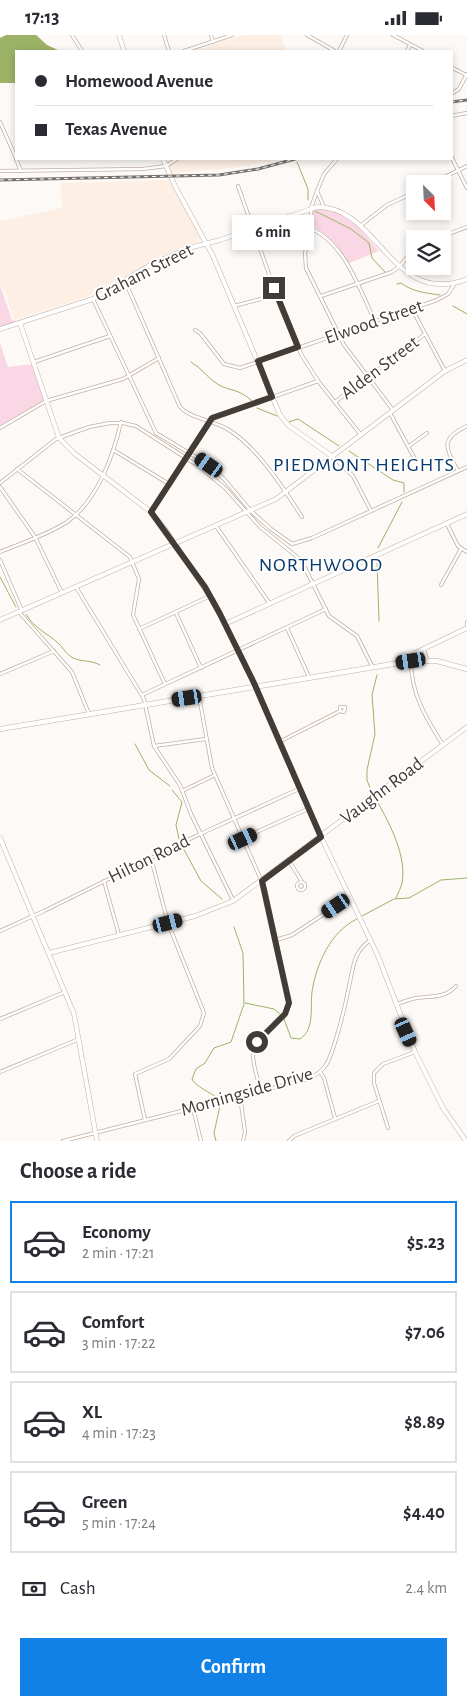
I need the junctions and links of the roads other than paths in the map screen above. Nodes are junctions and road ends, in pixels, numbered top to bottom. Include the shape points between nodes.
1 (72, 35) edge
2 (118, 35) edge
3 (164, 35) edge
4 (211, 35) edge
5 (232, 35) edge
6 (307, 35) edge
7 (347, 35) edge
8 (393, 35) edge
9 (213, 41) junction
10 (410, 45) junction
11 (81, 50) edge
12 (124, 50) edge
13 (169, 50) edge
14 (187, 50) edge
15 (335, 50) edge
16 (338, 50) edge
17 (408, 50) edge
18 (421, 50) edge
19 (453, 68) edge
20 (467, 74) edge
21 (453, 93) edge
22 (467, 113) edge
23 (453, 116) edge
24 (0, 122) edge
25 (15, 156) edge
26 (17, 160) edge
27 (163, 160) edge
28 (175, 160) edge
29 (337, 160) edge
30 (453, 160) edge
31 (467, 165) edge
32 (166, 166) junction
33 (458, 170) junction
34 (0, 171) edge
35 (21, 171) junction
36 (448, 175) edge
37 (238, 186) dead end
38 (467, 187) edge
39 (317, 191) junction
40 (406, 196) edge
41 (324, 207) junction
42 (311, 208) junction
43 (360, 226) junction
44 (467, 227) edge
45 (253, 228) junction
46 (312, 229) junction
47 (451, 233) edge
48 (206, 243) junction
49 (406, 259) edge
50 (400, 267) junction
51 (467, 279) edge
52 (125, 281) junction
53 (456, 283) junction
54 (356, 284) junction
55 (276, 295) junction
56 (321, 297) junction
57 (93, 299) junction
58 (234, 306) junction
59 (412, 309) junction
60 (375, 321) junction
61 (20, 323) junction
62 (0, 329) edge
63 (195, 330) dead end
64 (339, 334) junction
65 (424, 334) junction
66 (110, 336) junction
67 (298, 347) junction
68 (159, 358) junction
69 (467, 360) edge
70 (258, 361) junction
71 (34, 362) junction
72 (444, 371) junction
73 (129, 376) junction
74 (368, 377) junction
75 (318, 381) junction
76 (272, 397) junction
77 (46, 401) junction
78 (336, 402) junction
79 (392, 411) junction
80 (210, 420) junction
81 (122, 422) junction
82 (467, 427) edge
83 (0, 428) edge
84 (154, 429) junction
85 (147, 433) junction
86 (427, 433) dead end
87 (361, 435) junction
88 (60, 438) junction
89 (409, 446) junction
90 (114, 451) junction
91 (190, 452) junction
92 (187, 457) junction
93 (333, 457) junction
94 (416, 461) dead end
95 (467, 467) edge
96 (17, 469) junction
97 (458, 471) junction
98 (104, 476) junction
99 (0, 483) edge
100 (169, 484) junction
101 (0, 487) edge
102 (286, 492) junction
103 (251, 511) junction
104 (371, 511) junction
105 (151, 512) junction
106 (246, 513) junction
107 (75, 514) junction
108 (467, 514) edge
109 (302, 517) dead end
110 (447, 524) junction
111 (216, 526) junction
112 (35, 537) junction
113 (174, 544) junction
114 (292, 544) junction
115 (461, 549) junction
116 (288, 551) junction
117 (0, 552) edge
118 (467, 552) edge
119 (0, 560) edge
120 (133, 562) junction
121 (314, 584) junction
122 (441, 585) dead end
123 (76, 587) junction
124 (62, 593) junction
125 (210, 596) junction
126 (270, 604) junction
127 (326, 609) junction
128 (20, 611) junction
129 (176, 612) junction
130 (0, 620) edge
131 (225, 624) junction
132 (467, 625) edge
133 (287, 628) junction
134 (139, 629) junction
135 (424, 650) junction
136 (54, 651) junction
137 (238, 651) junction
138 (411, 661) junction
139 (428, 661) junction
140 (201, 668) junction
141 (373, 668) junction
142 (467, 669) edge
143 (0, 674) edge
144 (309, 678) junction
145 (165, 685) junction
146 (255, 687) junction
147 (142, 695) junction
148 (199, 696) junction
149 (146, 705) junction
150 (340, 711) dead end
151 (89, 714) junction
152 (467, 727) edge
153 (0, 729) edge
154 (206, 739) junction
155 (278, 743) junction
156 (444, 745) junction
157 (154, 746) junction
158 (215, 775) junction
159 (299, 789) junction
160 (182, 791) junction
161 (308, 809) junction
162 (233, 819) junction
163 (200, 834) junction
164 (321, 837) junction
165 (0, 838) edge
166 (243, 839) junction
167 (151, 858) junction
168 (289, 861) junction
169 (301, 880) dead end
170 (104, 881) junction
171 (262, 881) junction
172 (350, 897) junction
173 (233, 901) junction
174 (34, 917) junction
175 (168, 923) junction
176 (0, 931) edge
177 (119, 935) junction
178 (276, 940) junction
179 (371, 940) junction
180 (49, 953) junction
181 (456, 986) dead end
182 (65, 992) junction
183 (397, 1005) junction
184 (0, 1019) edge
185 (80, 1039) junction
186 (415, 1052) junction
187 (0, 1072) edge
188 (320, 1072) junction
189 (261, 1091) junction
190 (240, 1096) junction
191 (378, 1101) junction
192 (193, 1108) junction
193 (336, 1118) junction
194 (145, 1121) junction
195 (388, 1128) dead end
196 (95, 1133) junction
197 (63, 1141) edge
198 (97, 1141) edge
199 (201, 1141) edge
200 (243, 1141) edge
201 (289, 1141) edge
202 (466, 1141) edge

1 - 11 street
2 - 12 street
3 - 13 street
4 - 9 street
5 - 9 street
6 - 15 street
7 - 16 street
8 - 10 street
9 - 14 street
10 - 17 street
10 - 18 street
19 - 20 street
20 - 21 street
22 - 23 street
24 - 25 street
26 - 35 street
27 - 32 street
28 - 32 street
29 - 39 street via 324,174
30 - 33 street
31 - 33 street
32 - 35 street
32 - 48 street
33 - 36 street
33 - 38 street
34 - 35 street
37 - 45 street
39 - 41 street
39 - 42 street
40 - 43 street via 386,205
41 - 42 street, Graham Street
41 - 43 street, Graham Street via 346,213
42 - 45 street, Graham Street
42 - 46 street
43 - 50 street, Graham Street
44 - 47 street
45 - 48 street, Graham Street
45 - 55 street
46 - 54 street via 336,247
46 - 56 street via 306,268
48 - 52 street, Graham Street via 164,259
48 - 58 street
49 - 50 street
50 - 53 street, Graham Street via 434,284
50 - 54 street
51 - 53 street, Graham Street
52 - 57 street, Graham Street
52 - 68 street
53 - 59 street, Elwood Street via 443,297
54 - 56 street
54 - 60 street
55 - 58 street
55 - 67 street
56 - 64 street
57 - 61 street, Graham Street
57 - 66 street
58 - 70 street
59 - 60 street, Elwood Street
59 - 65 street
60 - 64 street, Elwood Street
61 - 62 street, Graham Street
61 - 71 street
63 - 70 street, Elwood Street via 226,365 240,368
64 - 67 street, Elwood Street
64 - 74 street
65 - 72 street
65 - 74 street, Alden Street
66 - 71 street
66 - 73 street
67 - 70 street, Elwood Street
67 - 75 street
68 - 73 street
68 - 80 street via 180,407 189,414
69 - 72 street
70 - 76 street
71 - 77 street
72 - 79 street
73 - 77 street
73 - 84 street
74 - 78 street, Alden Street
74 - 79 street
75 - 76 street
75 - 78 street
76 - 80 street
76 - 93 street via 288,425
77 - 83 street
77 - 88 street
78 - 87 street
79 - 87 street
79 - 89 street
80 - 91 street
80 - 102 street via 243,441
81 - 85 street
81 - 88 street via 89,427
81 - 90 street
82 - 97 street via 452,434 447,443
84 - 85 street
84 - 91 street
85 - 92 street
86 - 89 street
87 - 93 street
88 - 96 street via 49,442
88 - 98 street
89 - 94 street
90 - 98 street
90 - 100 street
91 - 92 street
91 - 103 street via 224,479
92 - 100 street
92 - 106 street via 217,481
93 - 102 street
93 - 104 street via 353,476
95 - 97 street
96 - 99 street
96 - 107 street
97 - 104 street
98 - 105 street
98 - 107 street
100 - 105 street
101 - 112 street
102 - 103 street
102 - 109 street
103 - 106 street
103 - 114 street
104 - 114 street
105 - 113 street
106 - 111 street
106 - 116 street
107 - 112 street via 60,526
107 - 120 street
108 - 110 street
110 - 115 street
110 - 121 street
111 - 113 street
111 - 126 street
112 - 117 street
112 - 124 street
113 - 120 street
113 - 125 street
114 - 116 street
115 - 118 street
115 - 122 street
116 - 121 street via 303,564
119 - 128 street
120 - 123 street
120 - 134 street via 139,582 133,611
121 - 126 street
121 - 127 street
123 - 124 street
123 - 147 street
124 - 128 street
125 - 129 street
125 - 131 street
126 - 131 street
127 - 133 street
127 - 141 street via 335,622 356,636
128 - 130 street
128 - 136 street
129 - 134 street
129 - 140 street
131 - 137 street
132 - 135 street
133 - 137 street
133 - 144 street
134 - 145 street
135 - 138 street via 410,657
135 - 139 street
136 - 143 street
136 - 151 street via 77,679
137 - 140 street
137 - 146 street
138 - 139 main road
138 - 141 main road
138 - 156 street via 415,694
139 - 142 main road
140 - 145 street
141 - 144 main road
144 - 146 main road
145 - 147 street
146 - 148 main road
146 - 155 street
147 - 149 street
148 - 149 main road
148 - 154 street
149 - 151 main road
149 - 157 street
150 - 155 street
151 - 153 main road
152 - 156 street, Vaughn Road
154 - 157 street
154 - 158 street
155 - 159 street
156 - 164 street, Vaughn Road
157 - 160 street
158 - 160 street
158 - 162 street
159 - 161 street
159 - 162 street, Hilton Road
160 - 163 street
161 - 164 street
161 - 166 street
162 - 163 street, Hilton Road
162 - 166 street
163 - 167 street, Hilton Road
163 - 173 street
164 - 168 street, Vaughn Road
164 - 172 street
165 - 174 street
166 - 171 street
167 - 170 street, Hilton Road
167 - 175 street
168 - 169 street
168 - 171 street, Vaughn Road
170 - 174 street, Hilton Road
170 - 177 street
171 - 173 street, Vaughn Road
171 - 178 street
172 - 178 street via 292,935
172 - 179 street
173 - 175 street, Vaughn Road
174 - 176 street, Hilton Road
174 - 180 street
175 - 177 street, Vaughn Road
175 - 194 street via 204,1017 200,1026 169,1059 135,1074
177 - 180 street, Vaughn Road
178 - 189 street via 288,1006 285,1014 259,1039 254,1049
179 - 183 street
179 - 188 street, Morningside Drive via 356,955 331,1052
180 - 182 street
181 - 183 street via 437,996 415,998
182 - 184 street
182 - 185 street
183 - 186 street
185 - 187 street
185 - 196 street
186 - 191 street via 383,1064 376,1070 373,1079
186 - 202 street via 443,1108
188 - 189 street, Morningside Drive via 308,1079
188 - 193 street
189 - 190 street, Morningside Drive
190 - 192 street, Morningside Drive
190 - 200 street via 245,1132
191 - 193 street
191 - 195 street
192 - 194 street, Morningside Drive
192 - 199 street
193 - 201 street
194 - 196 street, Morningside Drive
196 - 197 street, Morningside Drive
196 - 198 street

